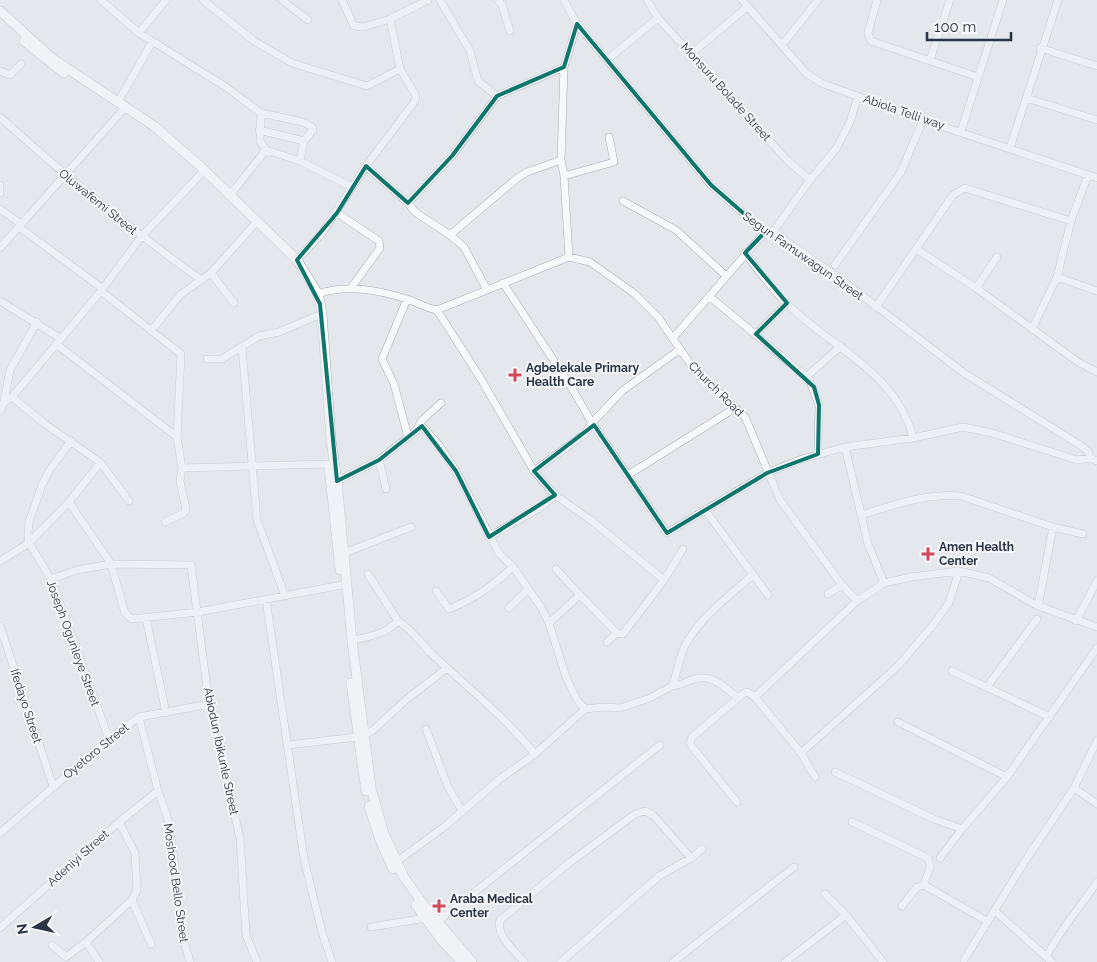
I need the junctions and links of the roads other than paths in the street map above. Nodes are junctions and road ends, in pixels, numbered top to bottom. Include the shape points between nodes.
1 (101, 0) edge
2 (166, 0) edge
3 (203, 0) edge
4 (282, 0) edge
5 (342, 0) edge
6 (440, 0) edge
7 (498, 0) edge
8 (564, 0) edge
9 (648, 0) edge
10 (742, 0) edge
11 (818, 0) edge
12 (877, 0) edge
13 (950, 0) edge
14 (1003, 0) edge
15 (1058, 0) edge
16 (424, 1) edge
17 (747, 7) junction
18 (0, 11) edge
19 (0, 18) edge
20 (658, 18) junction
21 (390, 19) junction
22 (308, 20) dead end
23 (578, 24) junction
24 (510, 31) dead end
25 (139, 33) junction
26 (152, 42) junction
27 (782, 45) junction
28 (1040, 48) junction
29 (691, 54) junction
30 (608, 59) junction
31 (930, 60) junction
32 (21, 64) dead end
33 (1097, 66) edge
34 (564, 67) junction
35 (400, 69) junction
36 (0, 71) edge
37 (978, 77) junction
38 (81, 81) junction
39 (497, 96) junction
40 (858, 96) junction
41 (1026, 98) junction
42 (120, 106) junction
43 (261, 113) junction
44 (0, 118) edge
45 (923, 120) junction
46 (1097, 120) edge
47 (259, 130) junction
48 (961, 131) junction
49 (609, 137) dead end
50 (304, 141) junction
51 (1010, 148) junction
52 (266, 150) junction
53 (561, 160) junction
54 (300, 161) junction
55 (366, 166) junction
56 (201, 174) junction
57 (1088, 175) junction
58 (65, 176) junction
59 (564, 176) junction
60 (1097, 178) edge
61 (810, 180) junction
62 (0, 185) edge
63 (352, 187) junction
64 (0, 193) edge
65 (230, 195) junction
66 (623, 201) dead end
67 (408, 203) junction
68 (0, 209) edge
69 (337, 213) junction
70 (1071, 221) junction
71 (20, 225) junction
72 (254, 225) junction
73 (765, 232) junction
74 (773, 232) junction
75 (450, 235) junction
76 (141, 237) junction
77 (0, 248) edge
78 (916, 249) junction
79 (745, 253) junction
80 (570, 257) junction
81 (997, 257) dead end
82 (298, 260) junction
83 (836, 265) dead end
84 (211, 273) junction
85 (725, 275) junction
86 (1057, 277) junction
87 (200, 280) junction
88 (503, 283) junction
89 (351, 288) junction
90 (976, 288) junction
91 (102, 290) junction
92 (487, 290) junction
93 (1097, 291) edge
94 (318, 294) junction
95 (709, 296) junction
96 (407, 299) junction
97 (0, 301) edge
98 (234, 303) dead end
99 (787, 304) junction
100 (876, 307) junction
101 (437, 310) junction
102 (317, 316) junction
103 (37, 322) junction
104 (1032, 329) junction
105 (151, 331) junction
106 (756, 334) junction
107 (673, 338) junction
108 (58, 341) junction
109 (841, 346) junction
110 (242, 348) junction
111 (679, 350) junction
112 (323, 352) junction
113 (207, 359) dead end
114 (1097, 372) edge
115 (806, 376) junction
116 (12, 397) junction
117 (4, 402) junction
118 (441, 403) dead end
119 (735, 408) junction
120 (0, 411) edge
121 (592, 423) junction
122 (420, 424) junction
123 (178, 437) junction
124 (408, 437) junction
125 (913, 438) junction
126 (71, 441) junction
127 (846, 447) junction
128 (818, 454) junction
129 (1094, 459) edge
130 (380, 460) junction
131 (100, 463) junction
132 (329, 464) junction
133 (254, 466) junction
134 (182, 468) junction
135 (534, 471) junction
136 (767, 473) junction
137 (628, 475) junction
138 (337, 481) junction
139 (386, 489) dead end
140 (555, 495) junction
141 (129, 501) dead end
142 (69, 502) junction
143 (705, 510) junction
144 (861, 515) junction
145 (165, 522) dead end
146 (410, 527) dead end
147 (1052, 527) junction
148 (1083, 534) dead end
149 (489, 538) junction
150 (29, 543) junction
151 (683, 549) dead end
152 (344, 553) junction
153 (0, 561) edge
154 (111, 564) junction
155 (513, 567) junction
156 (556, 569) dead end
157 (959, 571) junction
158 (368, 574) dead end
159 (752, 575) junction
160 (51, 579) junction
161 (664, 580) junction
162 (1097, 581) edge
163 (884, 583) junction
164 (344, 585) junction
165 (842, 585) junction
166 (527, 590) junction
167 (436, 591) dead end
168 (828, 594) dead end
169 (580, 595) junction
170 (768, 595) dead end
171 (285, 596) junction
172 (266, 599) junction
173 (858, 601) junction
174 (1038, 606) junction
175 (509, 608) dead end
176 (198, 612) junction
177 (146, 618) junction
178 (1037, 619) dead end
179 (398, 621) junction
180 (1076, 621) junction
181 (549, 623) junction
182 (0, 626) edge
183 (1097, 627) edge
184 (617, 633) junction
185 (352, 640) junction
186 (607, 642) dead end
187 (1097, 648) edge
188 (447, 668) junction
189 (952, 671) dead end
190 (672, 686) junction
191 (987, 687) junction
192 (755, 697) junction
193 (738, 698) junction
194 (209, 704) junction
195 (585, 709) junction
196 (166, 713) junction
197 (139, 717) junction
198 (1050, 717) junction
199 (898, 722) dead end
200 (426, 729) dead end
201 (360, 736) junction
202 (109, 739) junction
203 (1097, 741) edge
204 (660, 745) dead end
205 (288, 746) junction
206 (801, 753) junction
207 (535, 754) junction
208 (836, 772) dead end
209 (815, 777) dead end
210 (1007, 777) junction
211 (53, 786) junction
212 (1074, 788) junction
213 (158, 791) junction
214 (737, 802) dead end
215 (1097, 804) edge
216 (462, 811) junction
217 (119, 822) junction
218 (852, 822) dead end
219 (962, 829) junction
220 (0, 833) edge
221 (702, 849) dead end
222 (691, 858) junction
223 (940, 858) dead end
224 (396, 862) junction
225 (794, 867) dead end
226 (1097, 882) edge
227 (924, 885) junction
228 (825, 894) dead end
229 (132, 900) junction
230 (902, 906) dead end
231 (995, 911) junction
232 (846, 915) junction
233 (426, 918) junction
234 (987, 921) junction
235 (437, 922) junction
236 (371, 927) dead end
237 (0, 928) edge
238 (86, 942) junction
239 (151, 944) dead end
240 (52, 945) dead end
241 (1050, 959) edge
242 (964, 960) dead end
243 (188, 961) edge
244 (100, 962) edge
245 (257, 962) edge
246 (332, 962) edge
247 (462, 962) edge
248 (472, 962) edge
249 (524, 962) edge
250 (561, 962) edge
251 (673, 962) edge
252 (785, 962) edge
253 (883, 962) edge

1 - 25 street
2 - 25 street
3 - 35 street via 254,41 304,68 367,86
4 - 22 street
5 - 21 street via 354,26 363,27
6 - 39 street via 470,50 478,81
7 - 24 street
8 - 23 street, Segun Famuwagun Street
9 - 20 street, Monsuru Bolade Street
10 - 17 street, Abiola Telli way
11 - 27 street
12 - 31 street via 868,38
13 - 31 street
14 - 37 street
15 - 28 street
16 - 21 street
17 - 27 street, Abiola Telli way
17 - 29 street
18 - 38 main road
19 - 38 main road via 54,67
20 - 29 street, Monsuru Bolade Street
20 - 30 street
21 - 35 street
23 - 30 street, Segun Famuwagun Street
23 - 34 street
25 - 26 street
26 - 42 street
26 - 43 street via 226,87
27 - 40 street, Abiola Telli way via 812,78
28 - 33 street
28 - 41 street
29 - 61 street, Monsuru Bolade Street via 787,160
30 - 73 street, Segun Famuwagun Street via 711,185
31 - 37 street
32 - 36 street via 10,75
34 - 39 street
34 - 53 street
35 - 55 street via 416,96 415,101
37 - 48 street
38 - 42 main road
39 - 67 street via 452,156
40 - 45 street, Abiola Telli way
40 - 61 street via 850,122 836,149
41 - 46 street
41 - 51 street
42 - 56 main road
42 - 58 street
42 - 65 main road via 177,145
43 - 47 street
43 - 50 street via 312,127
44 - 58 street, Oluwafemi Street
45 - 48 street, Abiola Telli way
45 - 83 street via 901,172
47 - 50 street
47 - 52 street via 260,141
48 - 51 street, Abiola Telli way
49 - 59 street via 614,162
50 - 54 street
51 - 57 street, Abiola Telli way
52 - 54 street
52 - 65 street
53 - 59 street
53 - 75 street via 516,179
54 - 63 street
55 - 63 street
55 - 67 street
56 - 72 main road
56 - 76 street
57 - 60 street, Abiola Telli way
57 - 70 street
58 - 71 street
58 - 76 street, Oluwafemi Street
59 - 80 street
61 - 74 street
62 - 64 street
63 - 69 street
65 - 82 main road
66 - 85 street via 676,230
67 - 75 street via 415,212
68 - 71 street
69 - 82 street
69 - 89 street via 381,244
70 - 78 street via 965,188 953,194
70 - 86 street
71 - 77 street
71 - 91 street
72 - 84 street
72 - 102 main road via 298,268 312,294
73 - 74 street, Segun Famuwagun Street
73 - 79 street
74 - 100 street, Segun Famuwagun Street
75 - 92 street via 469,254
76 - 87 street, Oluwafemi Street
76 - 91 street
78 - 90 street
78 - 100 street
79 - 85 street
79 - 99 street
80 - 88 street
80 - 107 street, Church Road via 590,262 624,285 653,312
81 - 90 street
82 - 94 main road
84 - 87 street
84 - 98 street
85 - 95 street
86 - 93 street
86 - 104 street
87 - 105 street via 180,295
88 - 92 street
88 - 121 street
89 - 94 street
89 - 96 street
90 - 104 street
91 - 105 street
91 - 108 street
92 - 101 street
94 - 112 main road
95 - 106 street
95 - 107 street
96 - 101 street
96 - 124 street via 382,359 394,384
97 - 103 street
99 - 106 street
99 - 109 street
100 - 129 street, Segun Famuwagun Street via 964,373 1080,445
101 - 135 street
102 - 110 street via 279,332 258,336
102 - 112 main road
103 - 108 street
103 - 117 street via 10,370
104 - 114 street
105 - 123 street via 181,354
106 - 115 street
107 - 111 street, Church Road
108 - 116 street
108 - 123 street
109 - 115 street
109 - 125 street via 883,381 899,405
110 - 113 street via 222,359
110 - 133 street
111 - 119 street, Church Road
111 - 121 street via 622,391
112 - 132 main road
112 - 138 main road
115 - 128 street via 814,388 818,406
116 - 117 street
116 - 126 street
117 - 120 street
118 - 122 street
119 - 136 street, Church Road via 749,424
119 - 137 street
121 - 135 street via 585,434
121 - 137 street
122 - 124 street
122 - 149 street via 456,471
123 - 134 street
124 - 130 street
125 - 127 street
125 - 129 street via 963,427 973,428 1077,460
126 - 131 street
126 - 150 street via 42,485 29,522
127 - 128 street
127 - 144 street
128 - 136 street
130 - 138 street
130 - 139 street
131 - 141 street
131 - 142 street
132 - 133 street
132 - 164 main road
133 - 134 street
133 - 171 street via 257,520
134 - 145 street via 180,481 186,511
135 - 140 street
136 - 143 street
136 - 165 street, Church Road via 780,500
137 - 143 street via 667,533
138 - 152 main road
140 - 149 street
140 - 161 street
142 - 150 street
142 - 154 street
143 - 159 street
144 - 147 street via 946,494 961,496
144 - 163 street via 868,544
146 - 152 street
147 - 148 street
147 - 174 street
149 - 155 street
150 - 153 street
150 - 160 street, Joseph Ogunleye Street
151 - 161 street
152 - 164 main road
154 - 160 street
154 - 176 street, Abiodun Ibikunle Street via 189,563
154 - 177 street via 126,613 132,619
155 - 166 street
155 - 167 street via 472,600 449,609
156 - 169 street
157 - 163 street via 936,572
157 - 174 street via 989,578
157 - 206 street via 949,603 898,666
158 - 179 street
159 - 170 street
159 - 190 street via 713,610 686,643
160 - 202 street, Joseph Ogunleye Street
161 - 184 street via 623,634
162 - 180 street
163 - 173 street
164 - 171 street
164 - 185 main road
164 - 201 main road
165 - 168 street
165 - 173 street, Church Road
166 - 175 street
166 - 181 street
169 - 181 street
169 - 184 street
171 - 172 street
172 - 176 street
172 - 205 street
173 - 192 street
174 - 180 street
176 - 177 street
176 - 194 street, Abiodun Ibikunle Street
177 - 196 street
178 - 191 street
179 - 185 street via 390,629
179 - 188 street via 410,628
180 - 183 street
181 - 195 street via 566,677
182 - 211 street, Ifedayo Street
184 - 186 street
185 - 201 main road
187 - 198 street
188 - 201 street via 372,731
188 - 207 street via 512,725
189 - 191 street
190 - 193 street via 699,677 708,678
190 - 195 street via 620,708
191 - 198 street
192 - 193 street via 747,692
192 - 206 street
193 - 214 street via 692,737 690,743
194 - 196 street, Oyetoro Street
194 - 245 street, Abiodun Ibikunle Street via 240,838 246,936
195 - 207 street
196 - 197 street, Oyetoro Street
197 - 202 street, Oyetoro Street
197 - 213 street, Moshood Bello Street
198 - 210 street
199 - 210 street
200 - 216 street via 448,787
201 - 205 street
201 - 224 main road via 373,798
201 - 233 main road via 367,798 380,840 399,880
202 - 211 street, Oyetoro Street
203 - 212 street
204 - 235 street
205 - 246 street via 304,859
206 - 209 street
207 - 216 street
208 - 219 street
210 - 219 street
211 - 220 street, Oyetoro Street
212 - 215 street
212 - 231 street
213 - 217 street, Adeniyi Street
213 - 243 street, Moshood Bello Street via 168,819 181,931
216 - 224 street
217 - 229 street via 133,846 136,861 137,890
217 - 237 street, Adeniyi Street
218 - 227 street via 928,858 930,867
219 - 223 street
221 - 222 street
222 - 249 street via 653,815 645,812 635,814 500,920 498,927 502,936
222 - 250 street via 659,876
224 - 235 main road
225 - 251 street
226 - 241 street via 1056,938
227 - 230 street via 917,887
227 - 234 street
228 - 232 street
229 - 238 street
229 - 239 street
231 - 234 street
231 - 241 street
232 - 252 street
232 - 253 street
233 - 236 street
233 - 247 main road
234 - 242 street
235 - 248 main road
238 - 240 street via 66,957
238 - 244 street

